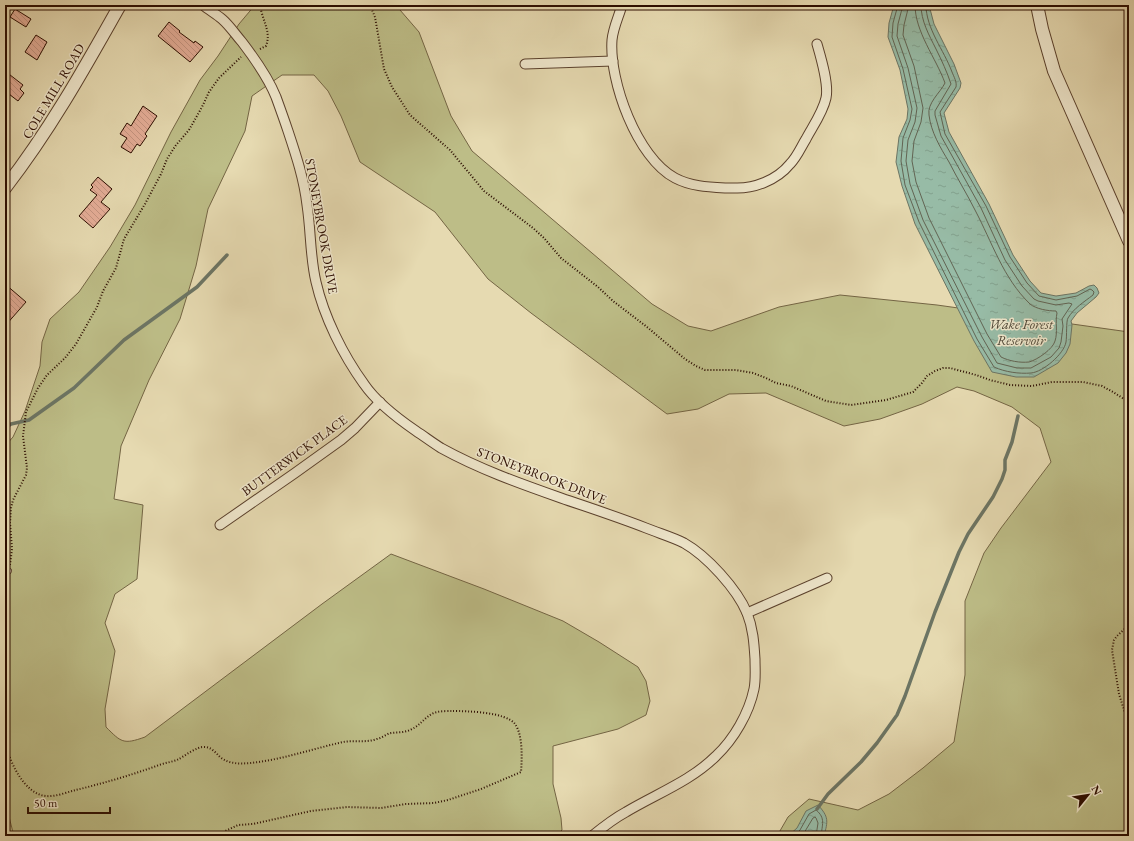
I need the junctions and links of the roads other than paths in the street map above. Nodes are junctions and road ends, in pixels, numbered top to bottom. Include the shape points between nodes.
1 (120, 5) edge
2 (203, 5) edge
3 (622, 5) edge
4 (1037, 5) edge
5 (817, 44) dead end
6 (613, 61) junction
7 (526, 64) dead end
8 (5, 188) edge
9 (1129, 242) edge
10 (380, 402) junction
11 (220, 525) dead end
12 (827, 578) dead end
13 (747, 612) junction
14 (592, 836) edge

1 - 8 street, COLE MILL ROAD via 55,118
2 - 10 street, STONEYBROOK DRIVE via 233,30 258,64 275,95 299,166 307,206 312,261 321,299 334,332 354,369
3 - 6 street via 612,40
4 - 9 street via 1054,71
5 - 6 street via 826,88 821,111 790,165 774,178 744,188 697,186 674,178 665,171 647,150 630,121 617,84
6 - 7 street
10 - 11 street, BUTTERWICK PLACE via 341,440
10 - 13 street, STONEYBROOK DRIVE via 440,447 470,462 513,481 686,544 719,573
12 - 13 street
13 - 14 street, STONEYBROOK DRIVE via 754,644 754,691 744,717 726,745 693,774 624,812

